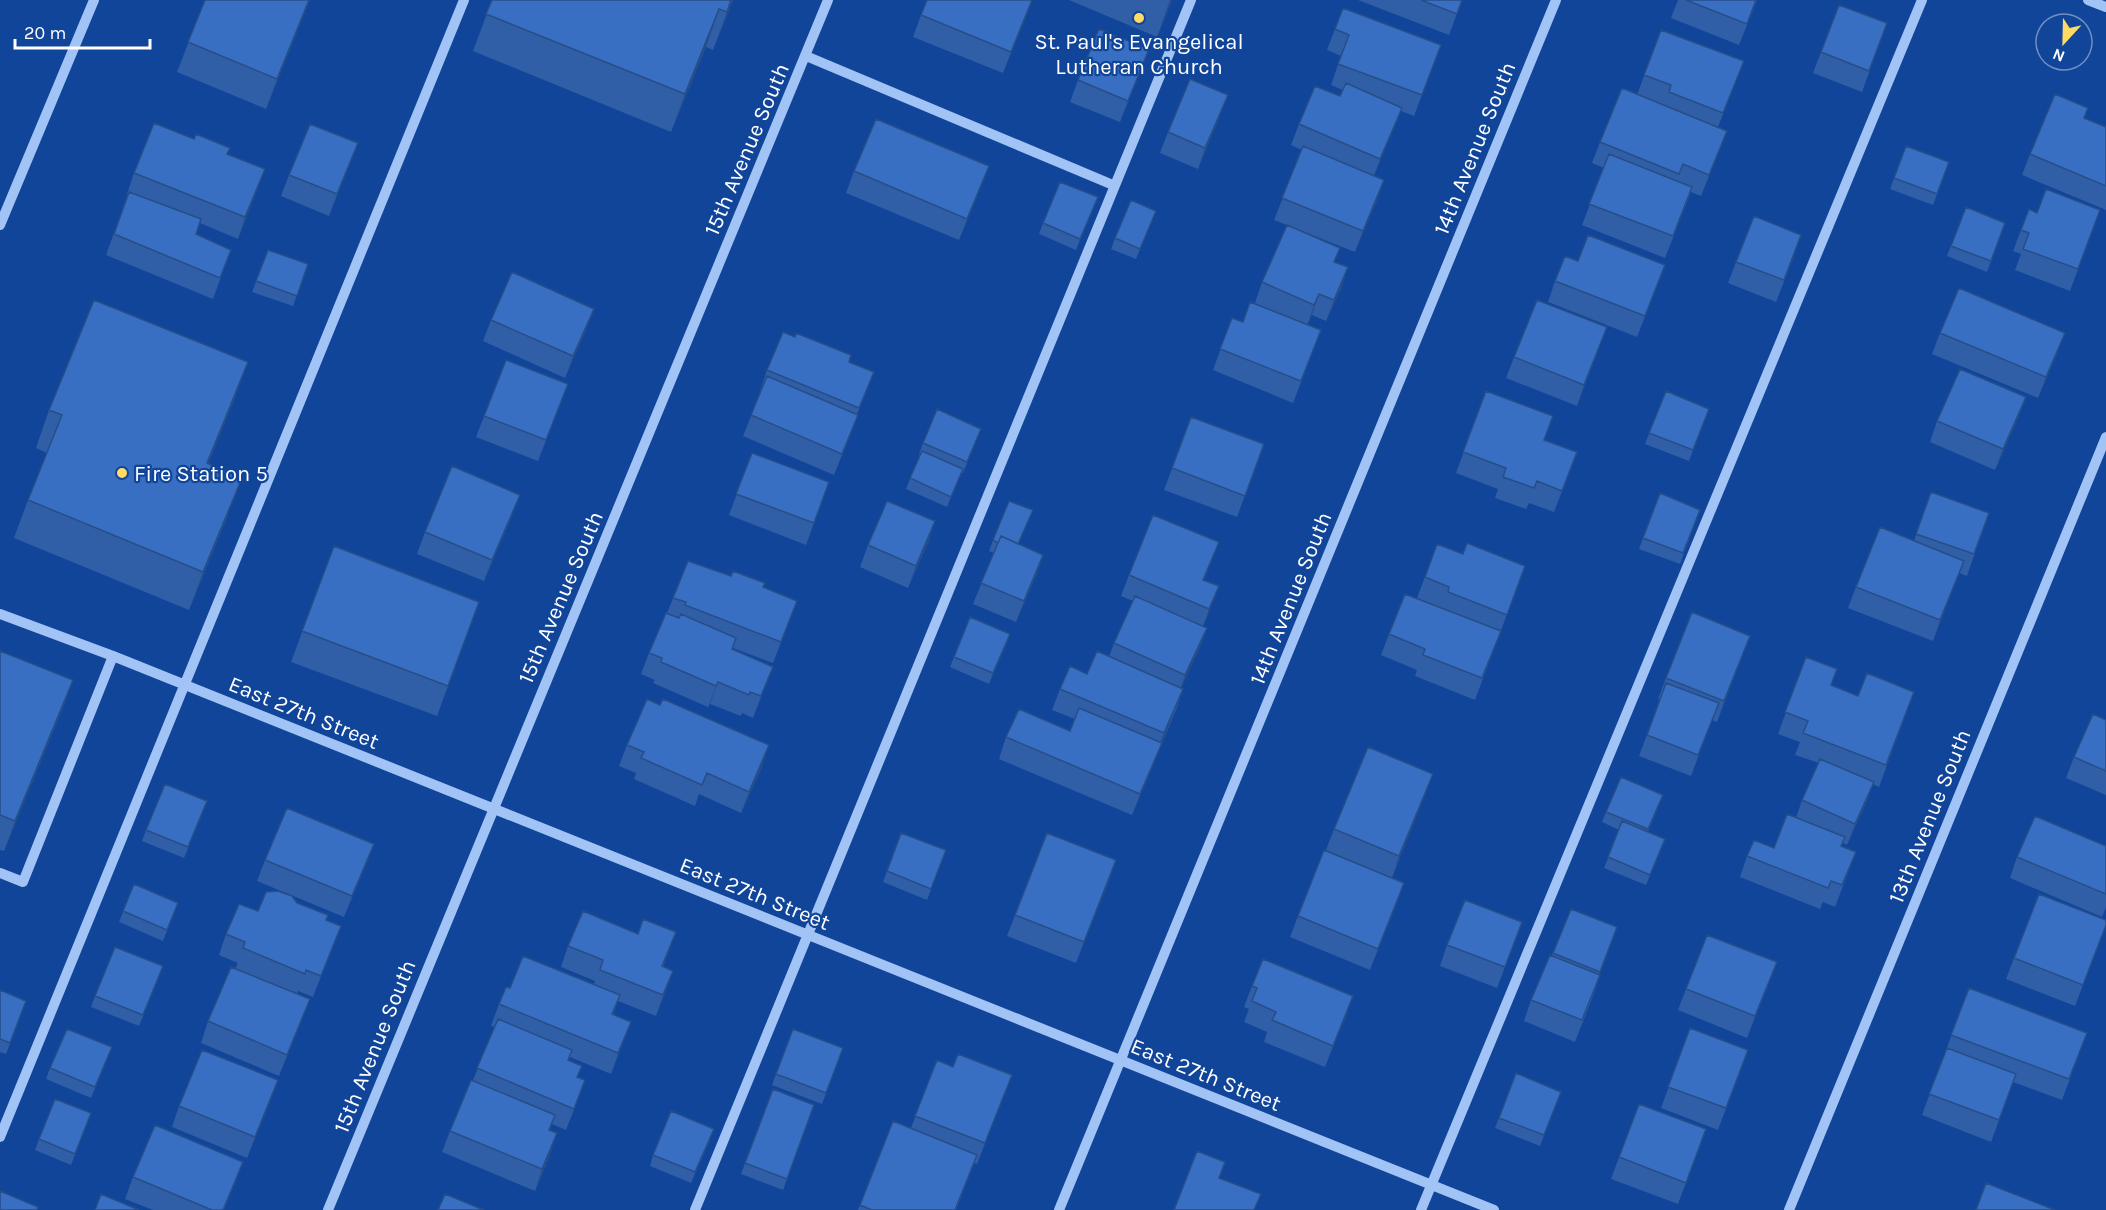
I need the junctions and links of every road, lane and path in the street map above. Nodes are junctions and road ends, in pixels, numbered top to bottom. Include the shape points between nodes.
1 (94, 0) edge
2 (464, 0) edge
3 (828, 0) edge
4 (1191, 0) edge
5 (1556, 0) edge
6 (1922, 0) edge
7 (2088, 0) edge
8 (2106, 7) edge
9 (806, 56) junction
10 (1113, 185) junction
11 (0, 225) edge
12 (2106, 437) edge
13 (0, 614) edge
14 (113, 656) junction
15 (184, 685) junction
16 (493, 809) junction
17 (0, 873) edge
18 (807, 935) junction
19 (1120, 1061) junction
20 (0, 1137) edge
21 (1431, 1185) junction
22 (328, 1210) edge
23 (694, 1210) edge
24 (1059, 1210) edge
25 (1421, 1210) edge
26 (1494, 1210) edge
27 (1789, 1210) edge

1 - 11 street
2 - 15 street
3 - 9 street, 15th Avenue South
4 - 10 street
5 - 19 street, 14th Avenue South
6 - 21 street
7 - 8 street
9 - 10 street
9 - 16 street, 15th Avenue South
10 - 18 street
12 - 27 street, 13th Avenue South
13 - 14 street, East 27th Street
14 - 15 street, East 27th Street
14 - 17 street via 23,882
15 - 16 street, East 27th Street
15 - 20 street
16 - 18 street, East 27th Street
16 - 22 street, 15th Avenue South
18 - 19 street, East 27th Street
18 - 23 street
19 - 21 street, East 27th Street
19 - 24 street, 14th Avenue South
21 - 25 street
21 - 26 street, East 27th Street

